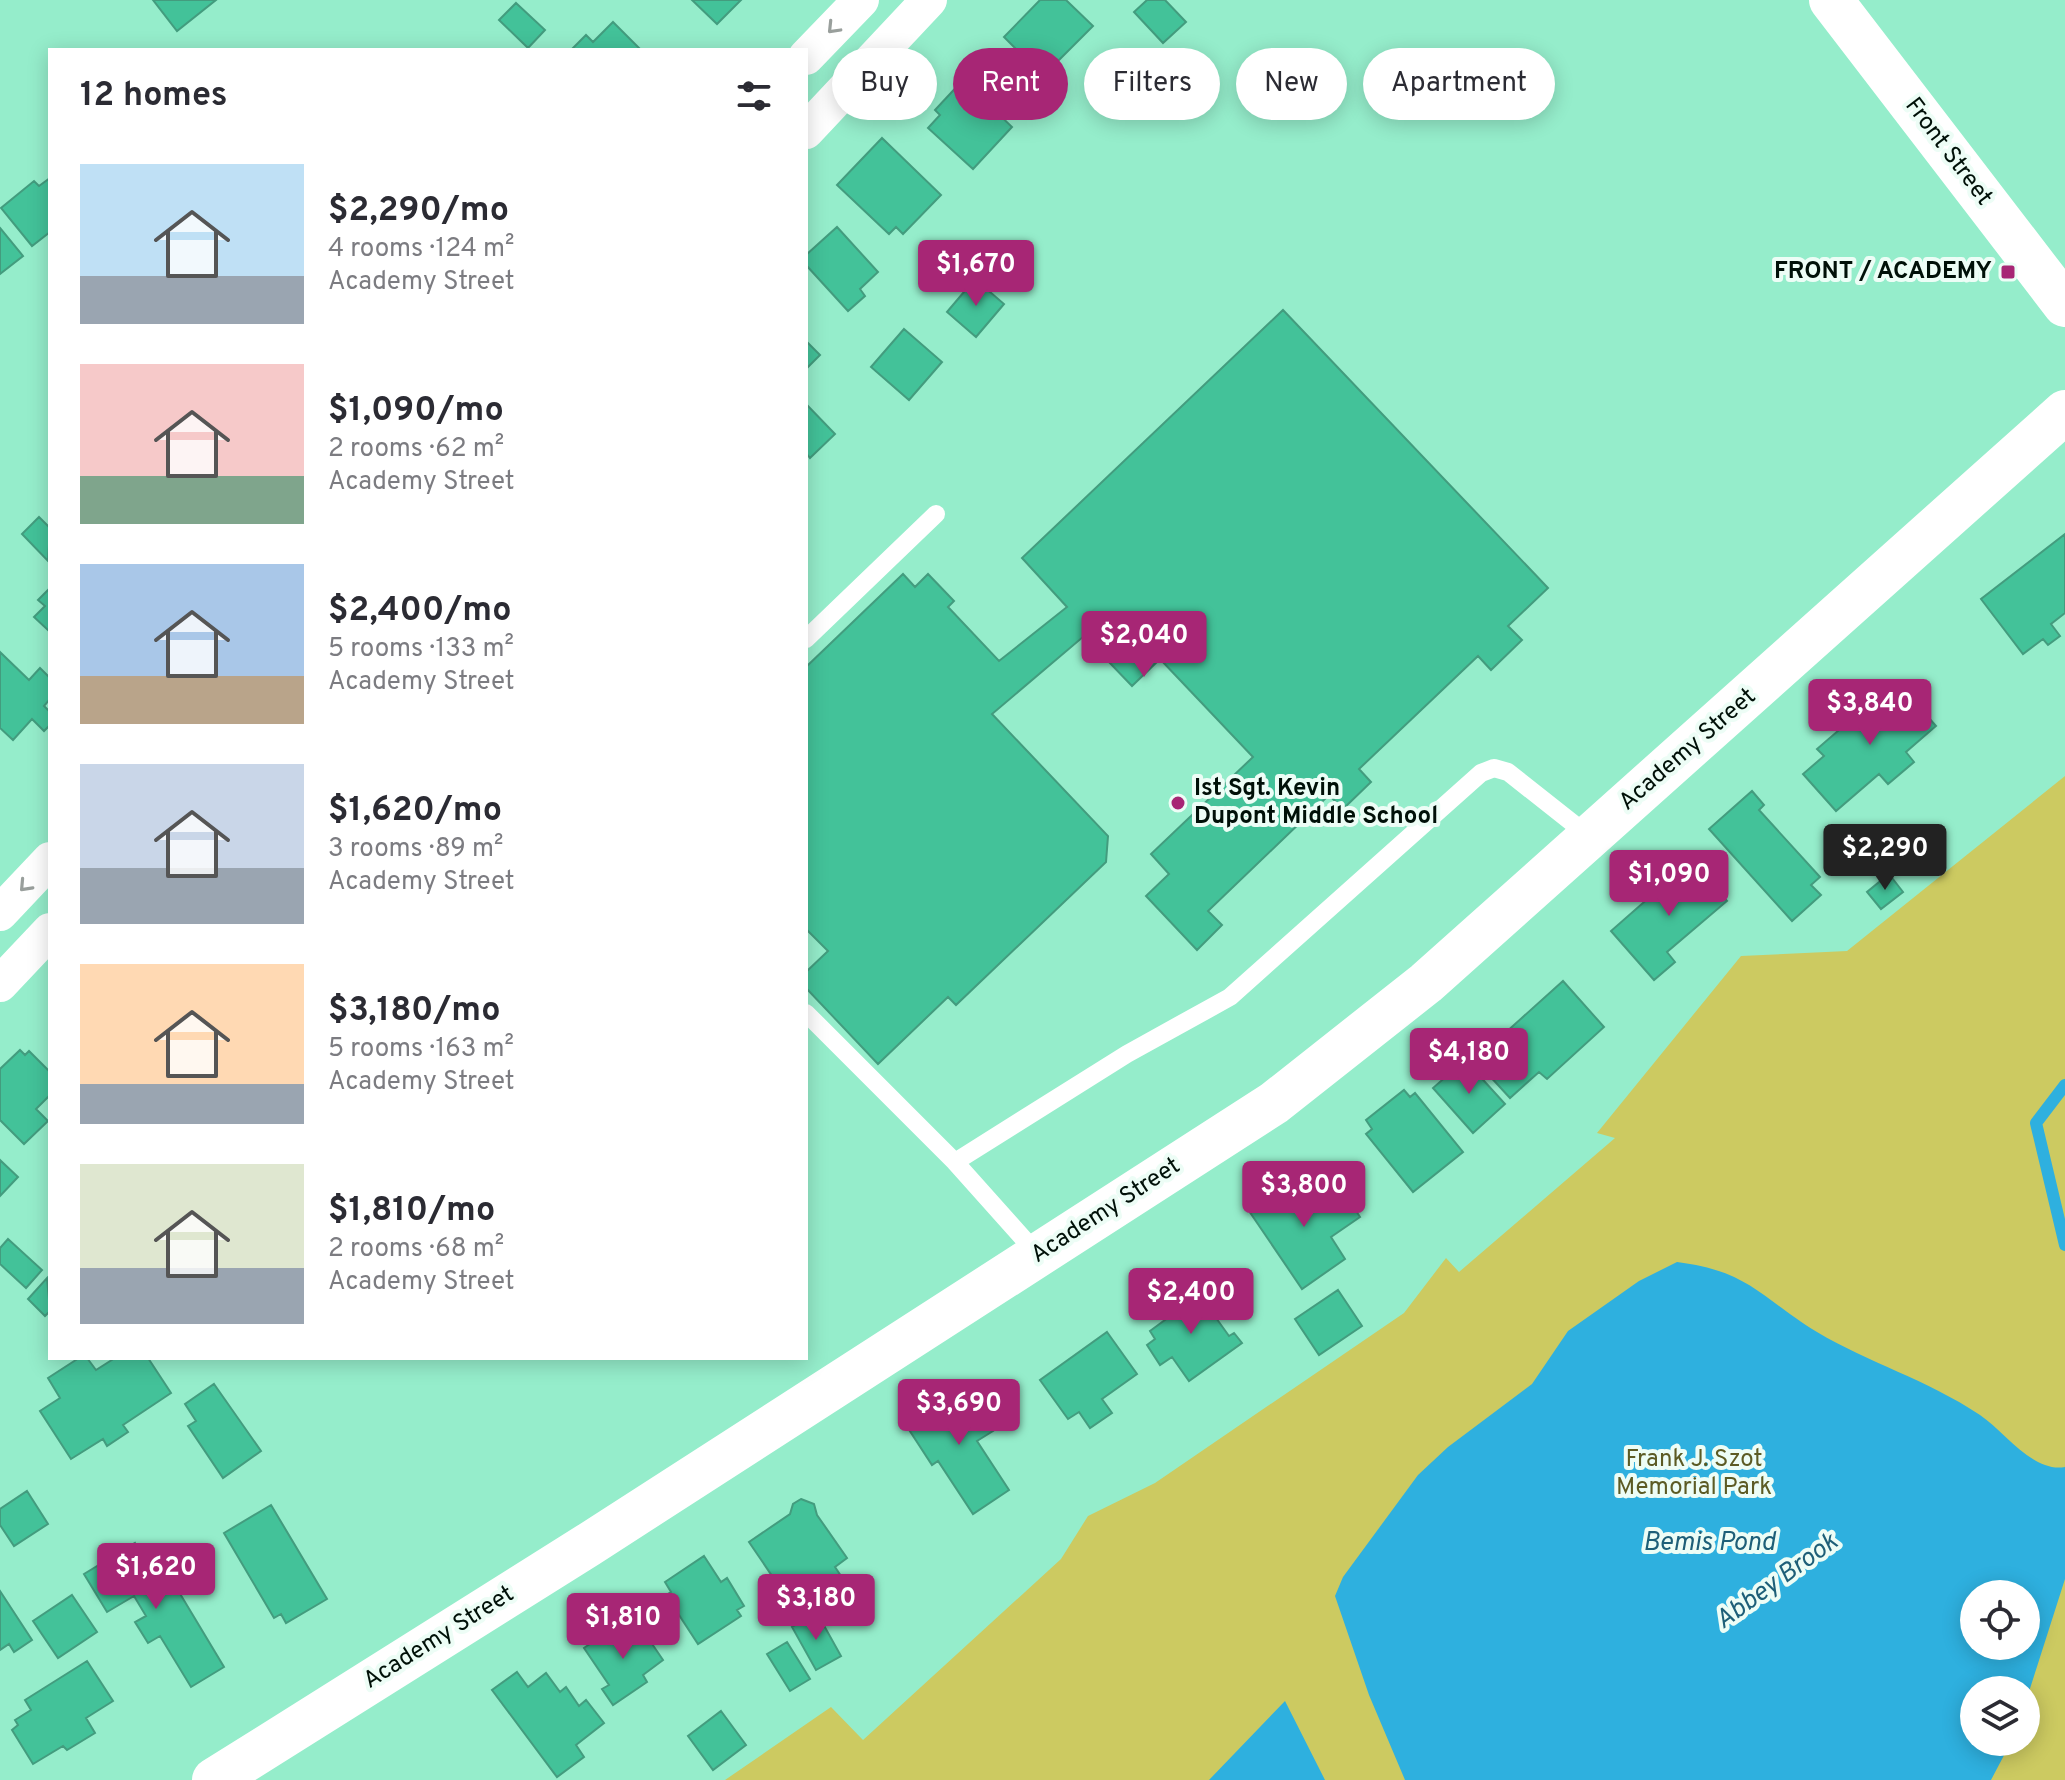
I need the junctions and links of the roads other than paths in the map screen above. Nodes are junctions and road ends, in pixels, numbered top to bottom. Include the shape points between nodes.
1 (861, 0) edge
2 (929, 0) edge
3 (1831, 0) edge
4 (808, 55) edge
5 (808, 129) edge
6 (2065, 305) edge
7 (2065, 412) edge
8 (936, 514) dead end
9 (808, 637) edge
10 (1589, 836) junction
11 (48, 862) edge
12 (0, 913) edge
13 (48, 933) edge
14 (0, 984) edge
15 (808, 1015) edge
16 (955, 1162) junction
17 (1038, 1255) junction
18 (214, 1780) edge

1 -> 4 street
2 - 5 street
3 - 6 street, Front Street
7 - 10 street, Academy Street
8 - 9 lane
10 - 16 lane via 1508,772 1494,768 1481,773 1230,997 1127,1054
10 - 17 street, Academy Street via 1426,983 1274,1103
11 -> 12 street
13 - 14 street
15 - 16 lane
16 - 17 lane
17 - 18 street, Academy Street

